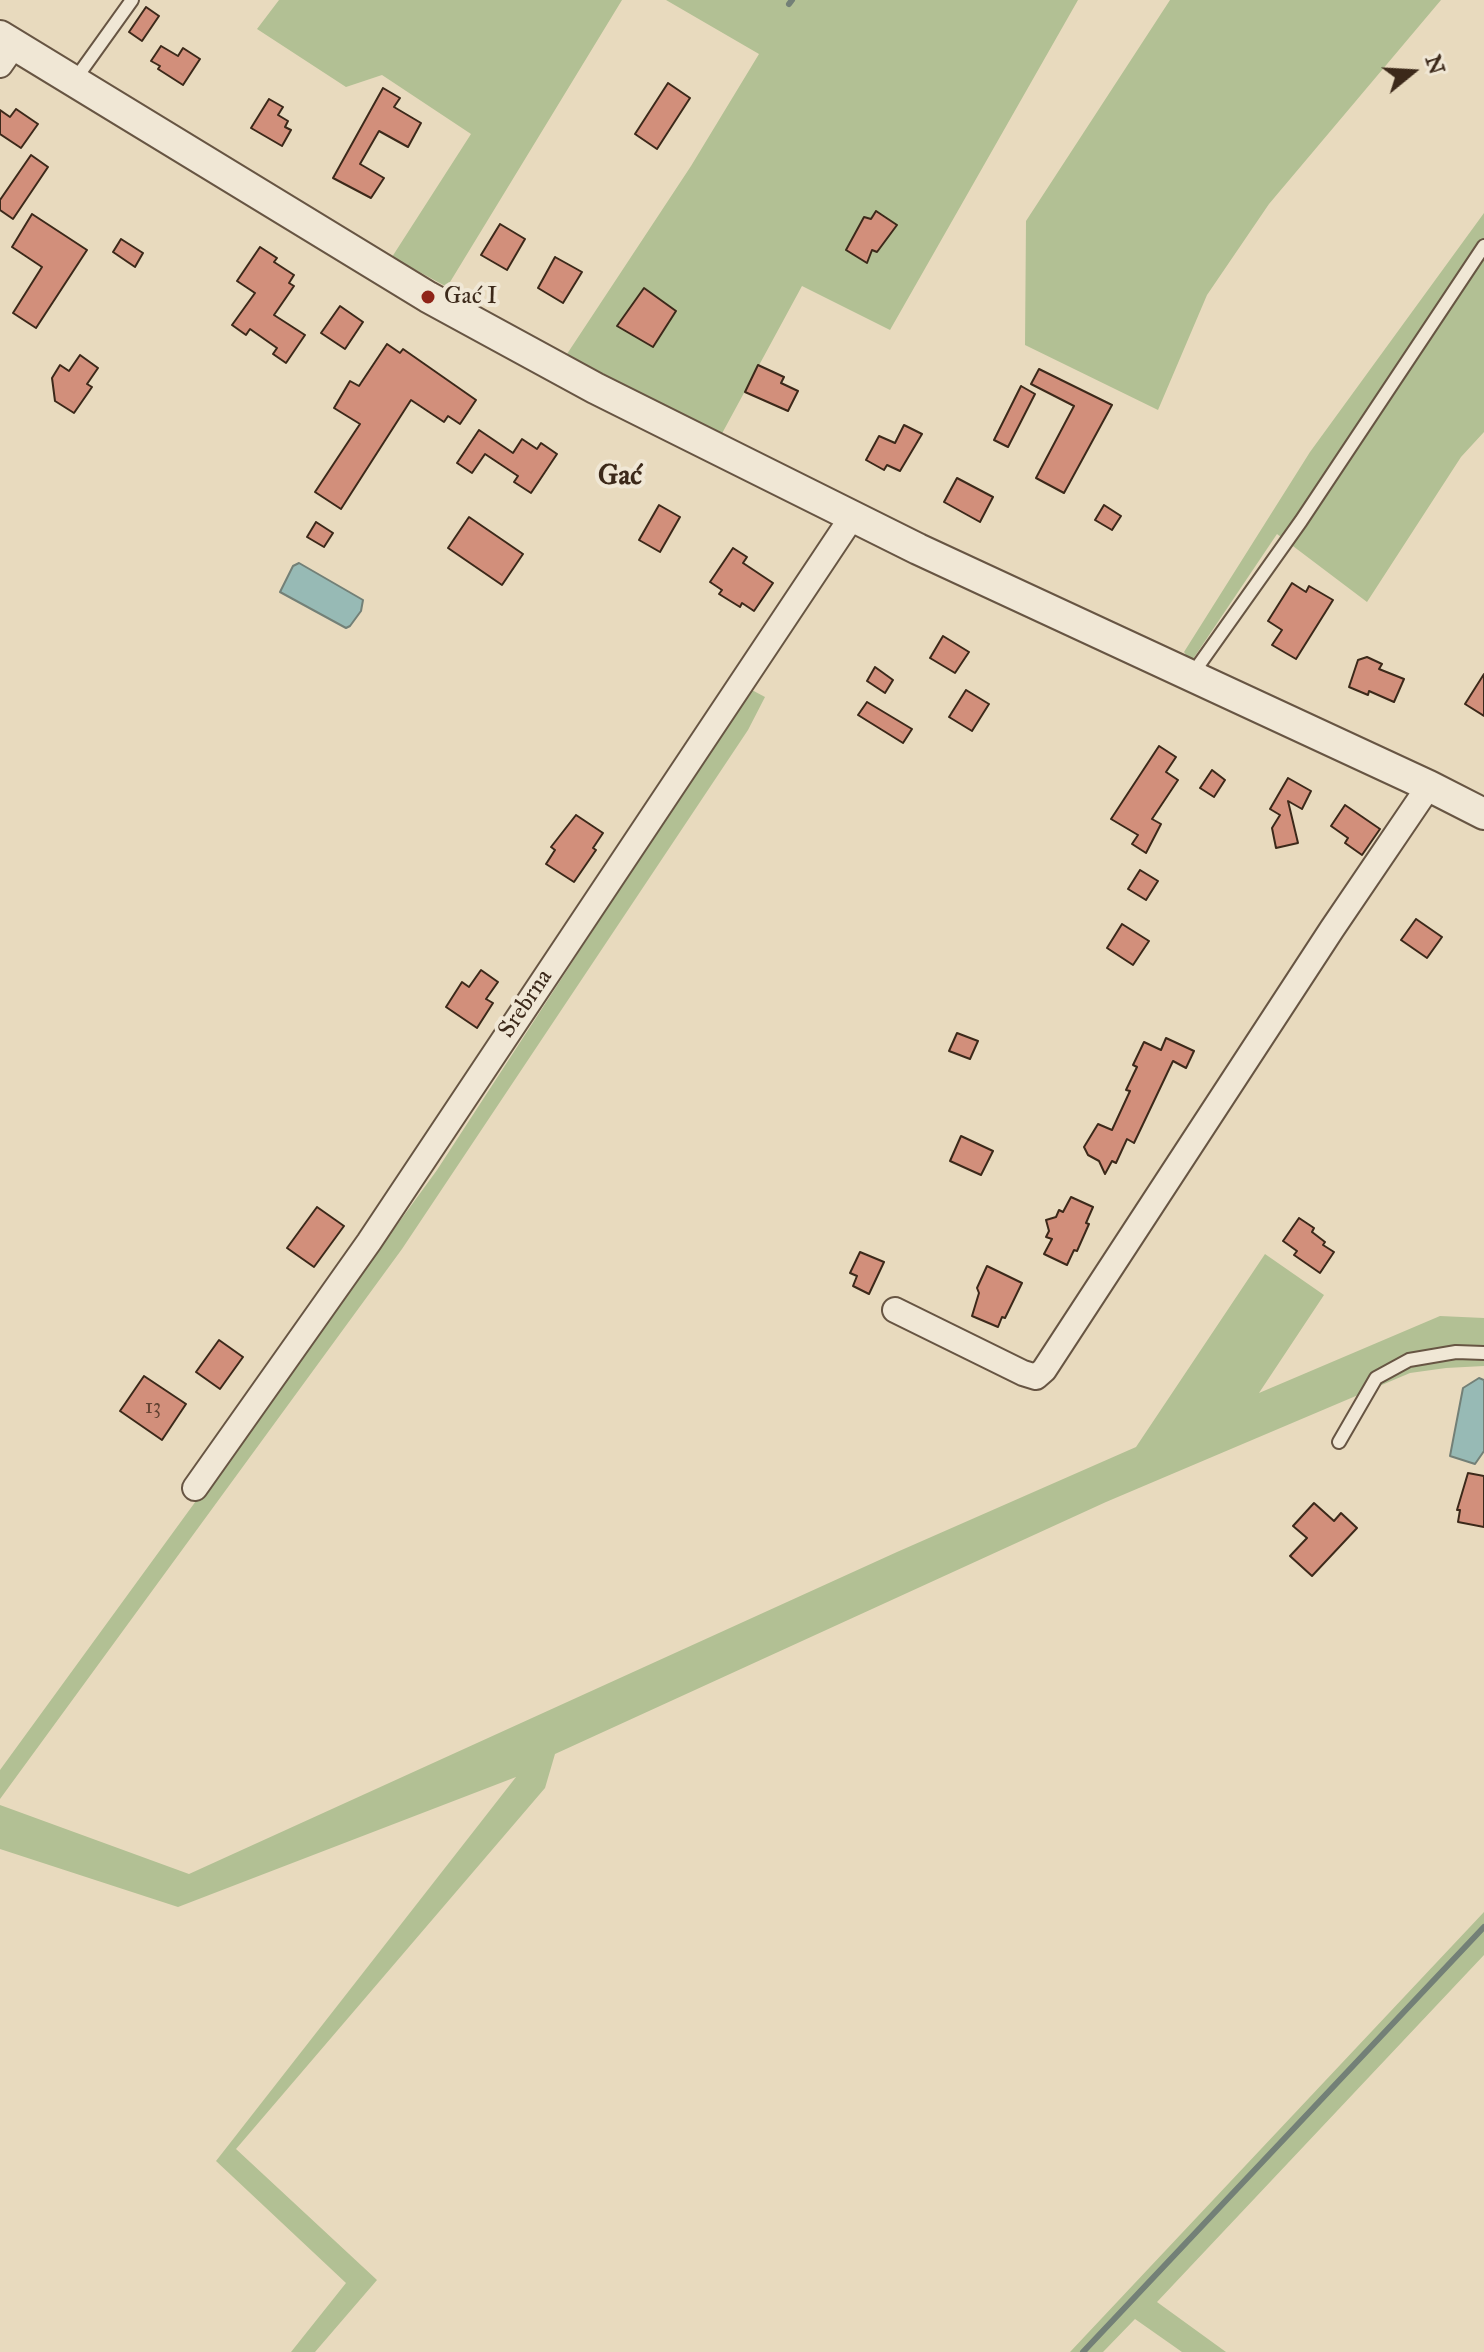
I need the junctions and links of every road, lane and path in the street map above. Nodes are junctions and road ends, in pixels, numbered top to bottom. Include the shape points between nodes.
1 (132, 0) edge
2 (5, 48) edge
3 (74, 81) junction
4 (1484, 246) edge
5 (852, 517) junction
6 (1191, 677) junction
7 (1429, 786) junction
8 (1484, 814) edge
9 (895, 1310) dead end
10 (1484, 1353) edge
11 (1339, 1442) dead end
12 (195, 1488) dead end

1 - 3 lane
2 - 3 street
3 - 5 street via 428,297
4 - 6 lane
5 - 6 street
5 - 12 street, Srebrna via 369,1242
6 - 7 street
7 - 8 street
7 - 9 street via 1044,1370 1036,1377 1023,1373
10 - 11 lane via 1409,1360 1376,1378

